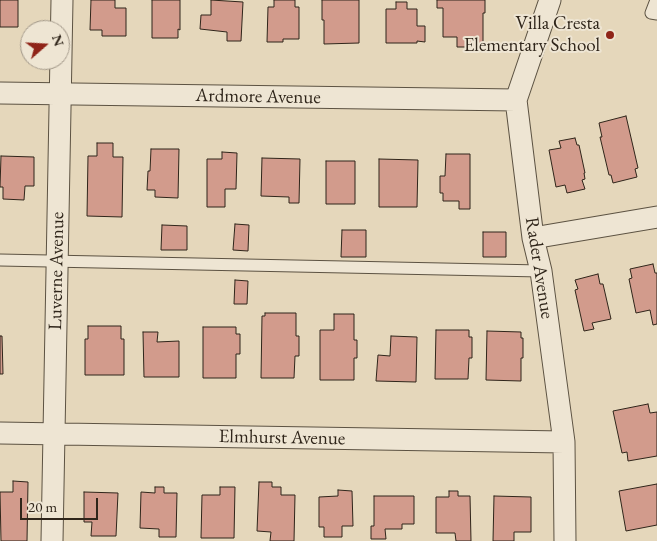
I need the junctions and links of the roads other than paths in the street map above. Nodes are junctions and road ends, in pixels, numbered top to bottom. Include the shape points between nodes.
1 (62, 0) edge
2 (550, 0) edge
3 (656, 0) edge
4 (657, 14) edge
5 (0, 93) edge
6 (60, 94) junction
7 (516, 100) junction
8 (657, 217) edge
9 (533, 238) junction
10 (0, 260) edge
11 (57, 261) junction
12 (540, 271) junction
13 (0, 433) edge
14 (54, 434) junction
15 (564, 442) junction
16 (52, 541) edge
17 (566, 541) edge

1 - 6 street, Luverne Avenue
2 - 7 street, Rader Avenue
3 - 4 lane via 651,13
5 - 6 street, Ardmore Avenue
6 - 7 street, Ardmore Avenue
6 - 11 street, Luverne Avenue
7 - 9 street, Rader Avenue
8 - 9 street
9 - 12 street, Rader Avenue
10 - 11 lane
11 - 12 lane
11 - 14 street, Luverne Avenue
12 - 15 street, Rader Avenue
13 - 14 street, Elmhurst Avenue
14 - 15 street, Elmhurst Avenue
14 - 16 street, Luverne Avenue
15 - 17 street, Rader Avenue

